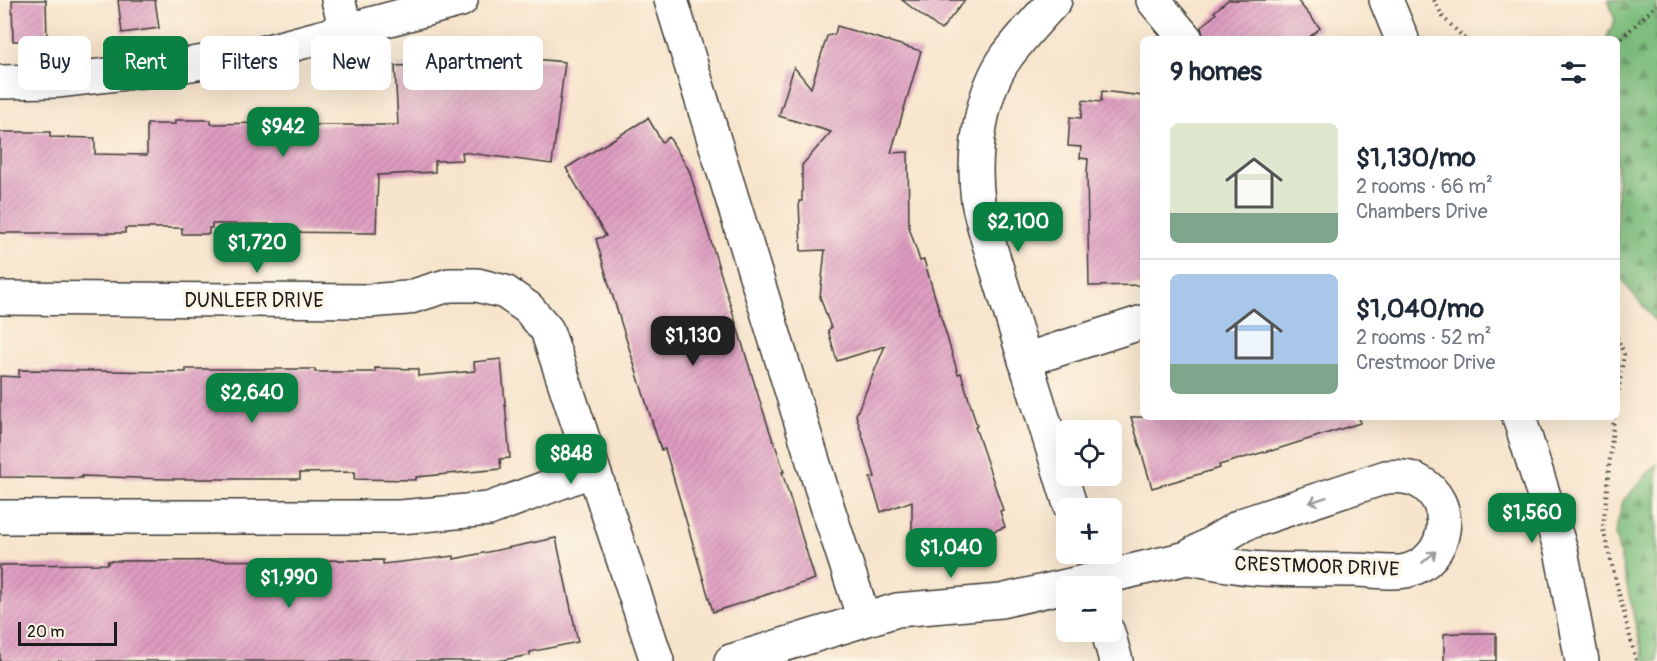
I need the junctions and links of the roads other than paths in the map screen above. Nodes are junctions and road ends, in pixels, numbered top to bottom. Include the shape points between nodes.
1 (338, 0) edge
2 (461, 0) edge
3 (671, 0) edge
4 (1055, 0) edge
5 (1153, 0) edge
6 (1386, 0) edge
7 (346, 32) junction
8 (1183, 36) edge
9 (1401, 36) edge
10 (0, 82) edge
11 (0, 298) edge
12 (1140, 323) edge
13 (1025, 360) junction
14 (1520, 420) edge
15 (593, 470) junction
16 (1068, 498) edge
17 (0, 517) edge
18 (1187, 558) junction
19 (1092, 573) edge
20 (864, 619) junction
21 (1111, 642) edge
22 (657, 661) edge
23 (731, 661) edge
24 (1116, 661) edge
25 (1582, 661) edge

1 - 7 street
2 - 7 street
3 - 20 street
4 - 13 street via 1006,57 991,86 981,120 976,163 978,201
5 - 8 street
6 - 9 street
7 - 10 street via 261,53 159,69 57,81
11 - 15 street, DUNLEER DRIVE via 368,301 407,298 449,285 477,285 505,292 528,308 547,330
12 - 13 street
13 - 16 street
14 - 25 street via 1561,550
15 - 17 street via 489,509 400,517
15 - 22 street
18 -> 18 street, CRESTMOOR DRIVE via 1251,568 1405,571 1429,560 1438,548 1443,535 1442,508 1431,490 1417,480 1386,477 1244,524
18 - 19 street, CRESTMOOR DRIVE
19 - 20 street, CRESTMOOR DRIVE via 1001,601 897,610
20 - 23 street, CRESTMOOR DRIVE
21 - 24 street

